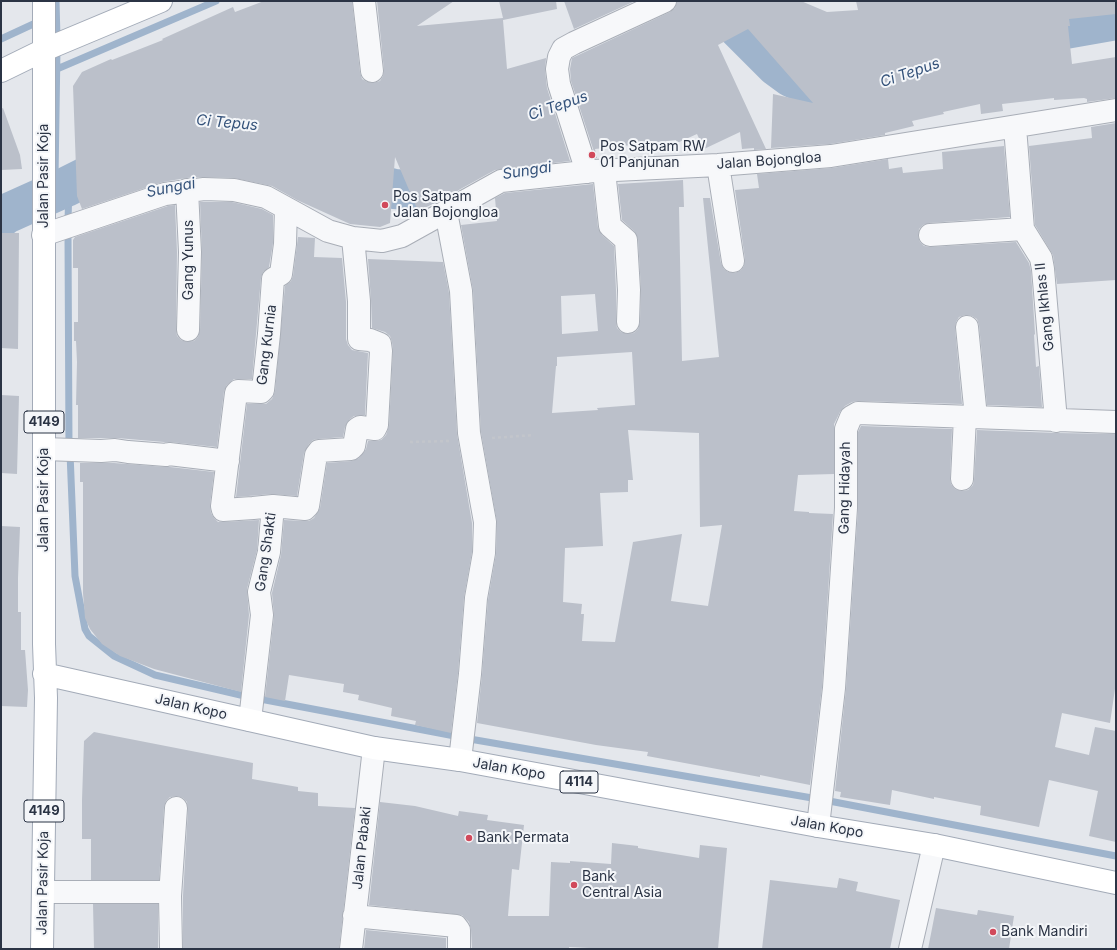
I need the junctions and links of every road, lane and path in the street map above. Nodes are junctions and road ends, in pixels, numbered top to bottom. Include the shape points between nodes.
1 (44, 1) edge
2 (161, 1) edge
3 (364, 1) edge
4 (661, 2) edge
5 (44, 50) junction
6 (1, 71) edge
7 (372, 71) dead end
8 (1116, 110) edge
9 (1015, 127) junction
10 (718, 165) junction
11 (594, 171) junction
12 (188, 195) junction
13 (286, 208) junction
14 (446, 212) junction
15 (1023, 230) junction
16 (43, 235) junction
17 (930, 235) dead end
18 (354, 244) junction
19 (733, 261) dead end
20 (628, 322) dead end
21 (967, 327) dead end
22 (188, 330) dead end
23 (970, 417) junction
24 (1056, 421) junction
25 (1116, 422) edge
26 (44, 449) junction
27 (228, 461) junction
28 (962, 479) dead end
29 (272, 506) junction
30 (44, 674) junction
31 (250, 720) junction
32 (374, 748) junction
33 (460, 760) junction
34 (176, 808) dead end
35 (818, 826) junction
36 (934, 845) junction
37 (1116, 883) edge
38 (43, 892) junction
39 (170, 896) junction
40 (354, 916) junction
41 (42, 949) edge
42 (171, 949) edge
43 (351, 949) edge
44 (459, 949) edge
45 (910, 949) edge

1 - 5 main road, Jalan Pasir Koja
2 - 5 main road
3 - 7 street
4 - 11 street via 574,43 563,50 559,57 558,84
5 - 6 main road
5 - 16 main road, Jalan Pasir Koja / 4149
8 - 9 street, Jalan Bojongloa
9 - 10 street, Jalan Bojongloa via 831,156
9 - 15 street, Gang Ikhlas II
10 - 11 street, Jalan Bojongloa
10 - 19 street
11 - 14 street, Jalan Bojongloa via 501,181
11 - 20 street via 610,226 626,240
12 - 13 street, Jalan Bojongloa via 204,189 234,190 266,197
12 - 16 street, Jalan Bojongloa via 165,194
12 - 22 street, Gang Yunus
13 - 18 street, Jalan Bojongloa
13 - 27 street, Gang Kurnia via 281,274 273,279 263,390 236,393
14 - 18 street, Jalan Bojongloa via 402,236
14 - 33 street via 461,291 469,434 485,522 484,553 476,598
15 - 17 street
15 - 24 street, Gang Ikhlas II via 1041,258 1043,269
16 - 26 main road, Jalan Pasir Koja / 4149
18 - 29 street via 359,339 380,344 381,351 377,425 375,429 357,429 354,446 351,449 319,451 316,455 308,506 305,509
21 - 23 street
23 - 24 street, Gang Hidayah
23 - 28 street
23 - 35 street, Gang Hidayah via 858,413 851,416 846,428 846,508 834,688
24 - 25 street, Gang Hidayah
26 - 27 street via 115,450
26 - 30 main road, Jalan Pasir Koja / 4149
27 - 29 street, Gang Shakti via 223,510
29 - 31 street, Gang Shakti via 269,552 259,592 262,615
30 - 31 main road, Jalan Kopo / 4114
30 - 38 main road, Jalan Pasir Koja / 4149 via 46,698
31 - 32 main road, Jalan Kopo / 4114
32 - 33 main road, Jalan Kopo / 4114
32 - 40 street, Jalan Pabaki
33 - 35 main road, Jalan Kopo / 4114
34 - 39 street
35 - 36 main road, Jalan Kopo / 4114
36 - 37 main road, Jalan Kopo / 4114
36 - 45 street
38 - 39 street via 163,892
38 - 41 main road, Jalan Pasir Koja / 4149
39 - 42 street
40 - 43 street, Jalan Pabaki
40 - 44 street via 456,926 459,930

